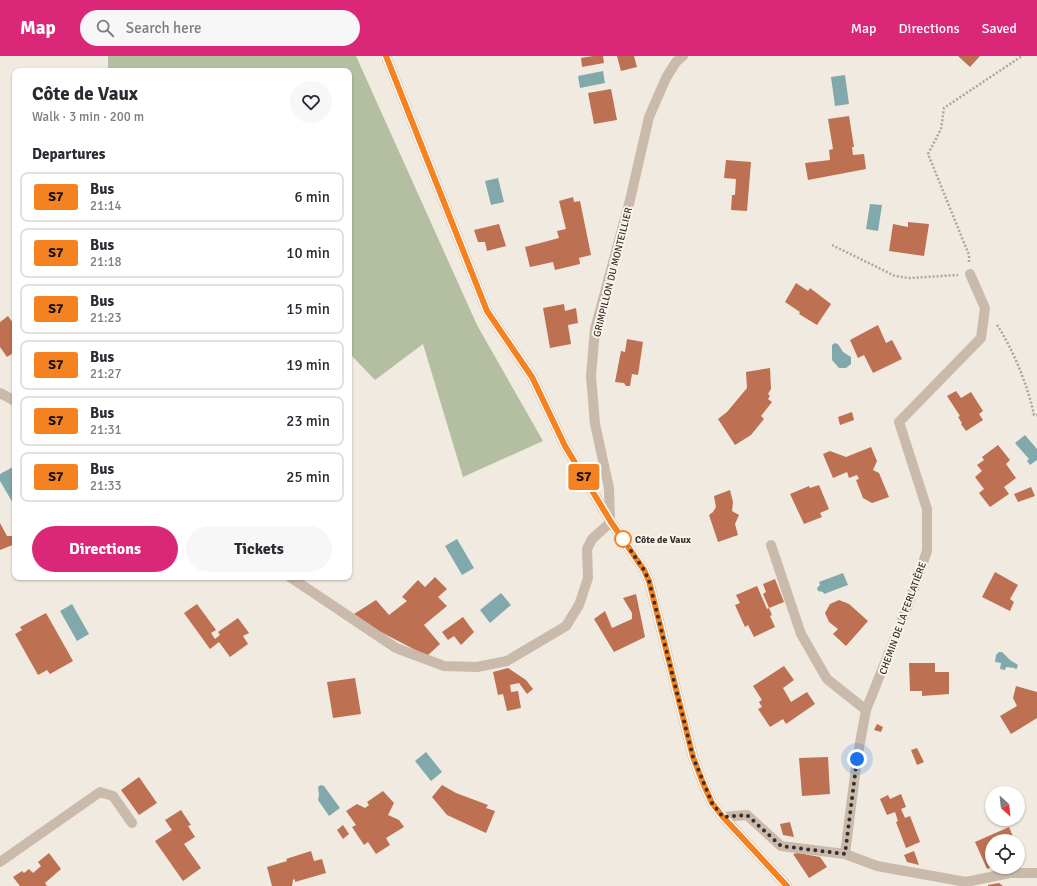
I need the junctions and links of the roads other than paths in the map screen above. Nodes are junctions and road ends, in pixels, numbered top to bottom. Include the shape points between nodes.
1 (386, 56) edge
2 (683, 56) edge
3 (970, 274) road end
4 (0, 393) edge
5 (12, 399) edge
6 (611, 522) junction
7 (770, 545) dead end
8 (294, 580) edge
9 (866, 710) junction
10 (723, 817) junction
11 (132, 823) dead end
12 (845, 854) junction
13 (0, 862) edge
14 (1037, 873) edge
15 (787, 886) edge

1 - 6 street via 487,311 532,377 565,446
2 - 6 street, GRIMPILLON DU MONTEILLIER via 666,78 649,117 630,200 595,329 591,376 596,424 609,488
3 - 9 street, CHEMIN DE LA FERLATIÈRE via 985,308 981,338 899,422 927,510 926,551 908,605
4 - 5 street
6 - 8 street via 592,539 587,549 588,578 579,605 566,626 507,661 477,667 444,666 396,648
6 - 10 street via 649,581 693,757 712,803
7 - 9 street via 801,634 827,679
9 - 12 street, CHEMIN DE LA FERLATIÈRE
10 - 12 street via 747,815 781,846
10 - 15 street
11 - 13 street via 113,796 100,792
12 - 14 street via 877,866 966,882 1010,872

